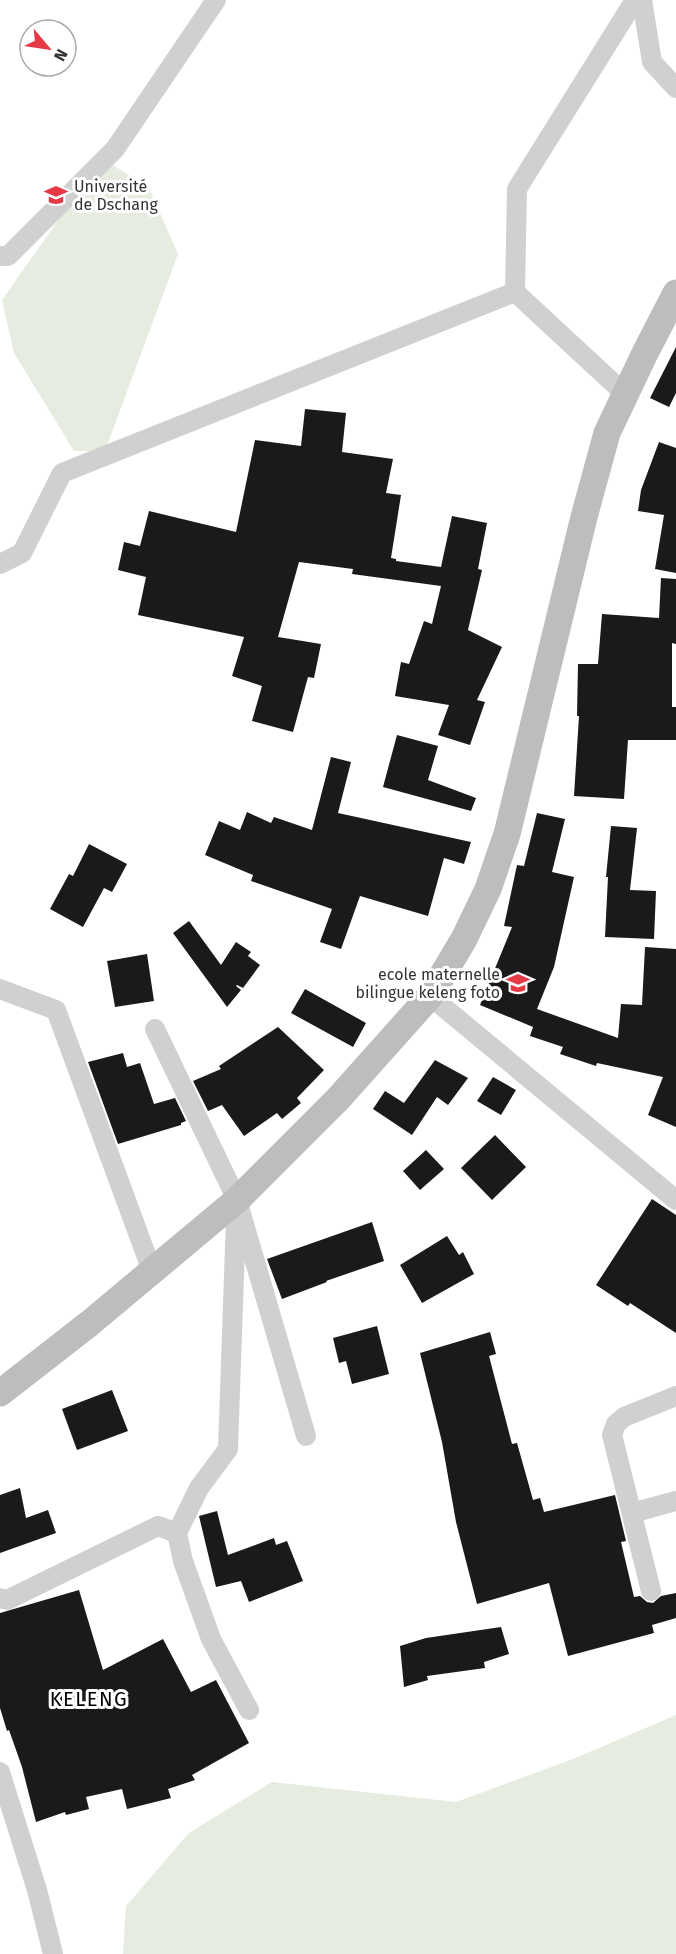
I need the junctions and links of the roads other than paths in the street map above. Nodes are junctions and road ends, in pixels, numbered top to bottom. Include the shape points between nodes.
1 (216, 0) edge
2 (635, 0) edge
3 (642, 0) edge
4 (676, 88) edge
5 (0, 256) edge
6 (515, 292) junction
7 (676, 293) edge
8 (625, 394) junction
9 (0, 564) edge
10 (0, 989) edge
11 (430, 996) junction
12 (155, 1029) dead end
13 (237, 1200) junction
14 (676, 1200) edge
15 (152, 1271) junction
16 (0, 1393) edge
17 (676, 1396) edge
18 (306, 1437) dead end
19 (676, 1501) edge
20 (632, 1513) junction
21 (177, 1533) junction
22 (651, 1591) dead end
23 (0, 1598) edge
24 (249, 1710) dead end
25 (0, 1772) edge
26 (53, 1954) edge

1 - 5 street via 115,148 9,256
2 - 6 street via 517,189
3 - 4 street via 652,62
6 - 8 street
6 - 9 street via 62,473 22,553
7 - 8 main road
8 - 11 main road via 607,433 584,517 507,834 488,889
10 - 15 street via 56,1010
11 - 13 main road via 338,1099
11 - 14 street
12 - 13 street
13 - 15 main road
13 - 18 street
13 - 21 street via 228,1449 199,1488
15 - 16 main road
17 - 20 street via 616,1424 612,1435
19 - 20 street
20 - 22 street
21 - 23 street via 158,1526 7,1600
21 - 24 street via 211,1639
25 - 26 street

